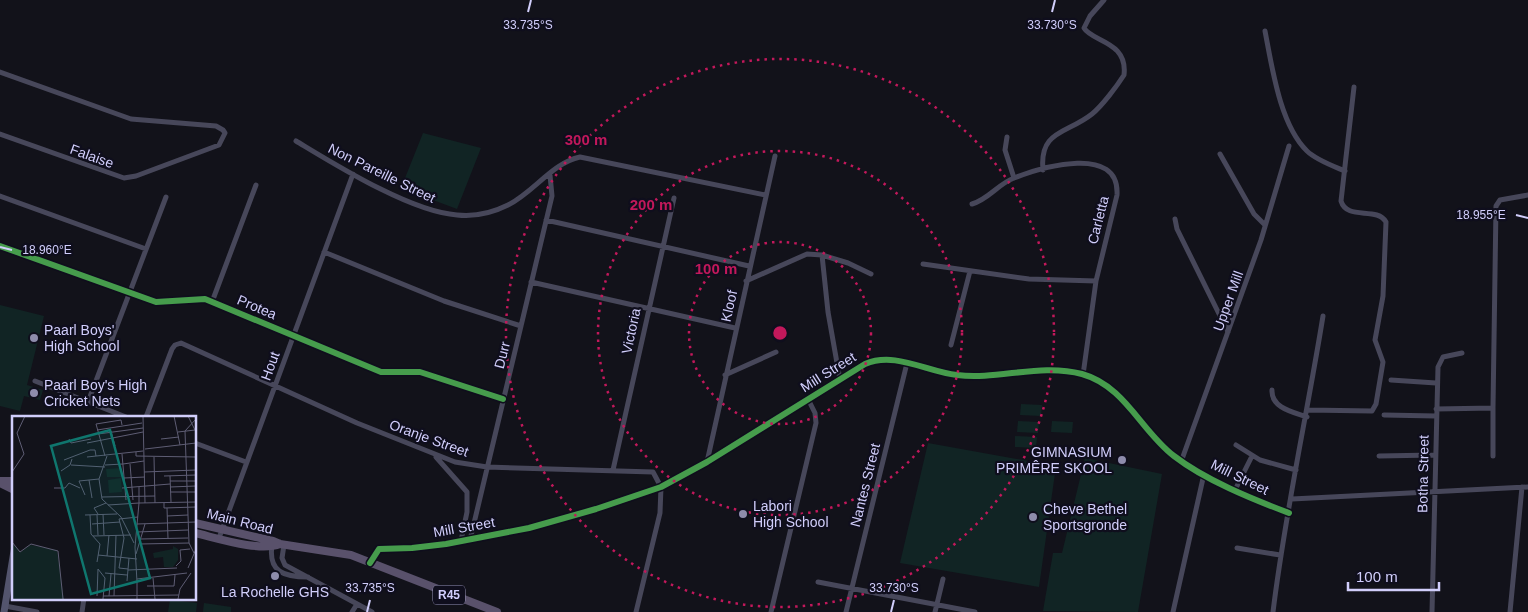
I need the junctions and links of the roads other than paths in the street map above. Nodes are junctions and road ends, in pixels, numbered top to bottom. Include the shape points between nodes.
1 (1104, 0) edge
2 (1265, 31) dead end
3 (0, 72) edge
4 (1354, 87) dead end
5 (0, 134) edge
6 (1007, 137) dead end
7 (296, 141) dead end
8 (1290, 146) dead end
9 (1220, 154) dead end
10 (775, 156) dead end
11 (1043, 170) junction
12 (1345, 171) junction
13 (353, 174) junction
14 (550, 175) junction
15 (1014, 178) junction
16 (256, 185) dead end
17 (765, 195) junction
18 (1528, 195) edge
19 (0, 196) edge
20 (166, 197) dead end
21 (674, 198) dead end
22 (972, 204) dead end
23 (1175, 218) dead end
24 (546, 220) junction
25 (1265, 225) junction
26 (0, 246) edge
27 (663, 246) junction
28 (146, 249) junction
29 (324, 252) junction
30 (822, 255) junction
31 (923, 264) dead end
32 (749, 266) junction
33 (970, 271) junction
34 (871, 274) dead end
35 (746, 281) junction
36 (1096, 281) junction
37 (531, 282) junction
38 (130, 293) junction
39 (212, 302) junction
40 (647, 309) junction
41 (1323, 316) dead end
42 (521, 326) junction
43 (736, 328) junction
44 (1228, 332) junction
45 (293, 335) junction
46 (951, 345) dead end
47 (776, 352) dead end
48 (1462, 353) dead end
49 (907, 363) junction
50 (725, 375) junction
51 (1083, 375) junction
52 (840, 380) junction
53 (1391, 380) dead end
54 (35, 381) dead end
55 (1436, 383) junction
56 (274, 387) junction
57 (1272, 390) dead end
58 (503, 399) junction
59 (808, 400) junction
60 (88, 402) junction
61 (1493, 408) junction
62 (1436, 409) junction
63 (1308, 410) junction
64 (1384, 415) dead end
65 (123, 416) edge
66 (146, 416) edge
67 (1436, 416) junction
68 (1307, 417) junction
69 (196, 443) edge
70 (1236, 445) dead end
71 (434, 455) junction
72 (1434, 455) junction
73 (1252, 456) junction
74 (1379, 456) dead end
75 (1493, 456) dead end
76 (246, 462) junction
77 (706, 462) junction
78 (1181, 462) junction
79 (487, 467) junction
80 (613, 470) junction
81 (1296, 470) junction
82 (1204, 474) junction
83 (0, 482) edge
84 (661, 487) junction
85 (1525, 487) edge
86 (12, 489) edge
87 (1235, 490) junction
88 (1433, 493) junction
89 (1292, 499) junction
90 (1289, 513) junction
91 (196, 523) edge
92 (221, 529) junction
93 (196, 533) edge
94 (219, 538) junction
95 (470, 540) junction
96 (461, 541) junction
97 (277, 544) junction
98 (1237, 548) dead end
99 (1280, 555) junction
100 (370, 562) junction
101 (12, 563) edge
102 (311, 577) junction
103 (943, 579) dead end
104 (818, 582) dead end
105 (851, 589) junction
106 (357, 604) junction
107 (937, 605) junction
108 (4, 609) edge
109 (480, 609) edge
110 (37, 612) edge
111 (352, 612) edge
112 (372, 612) edge
113 (497, 612) edge
114 (636, 612) edge
115 (772, 612) edge
116 (846, 612) edge
117 (935, 612) edge
118 (975, 612) edge
119 (1173, 612) edge
120 (1273, 612) edge
121 (1432, 612) edge
122 (1510, 612) edge

1 - 11 street via 1084,28 1089,34 1112,45 1123,64 1124,75 1091,114 1048,140 1043,150
2 - 12 street via 1281,100 1293,132 1307,152
3 - 5 street, Falaise via 131,119 216,126 225,133 219,145 124,178
4 - 12 street
6 - 15 street via 1005,150
7 - 13 street, Non Pareille Street
8 - 25 street, Upper Mill
9 - 25 street via 1254,214
10 - 17 street, Kloof
11 - 15 street, Carletta
11 - 36 street, Carletta via 1085,163 1104,168 1114,177 1117,196
12 - 63 street via 1344,207 1349,211 1381,216 1388,229 1383,296 1375,340 1382,362 1377,399 1371,412
13 - 14 street, Non Pareille Street via 419,205 456,216 476,216 499,209
13 - 29 street, Hout
14 - 17 street, Non Pareille Street via 566,162 586,156
14 - 24 street, Durr via 552,196
15 - 22 street, Carletta
16 - 39 street
17 - 32 street, Kloof
18 - 61 street via 1500,200 1496,206
19 - 28 street
20 - 28 street
21 - 27 street, Victoria
23 - 44 street via 1177,229
24 - 27 street
24 - 37 street, Durr
25 - 44 street, Upper Mill
26 - 38 street, Protea
27 - 32 street
27 - 40 street, Victoria
28 - 38 street
29 - 42 street via 444,301
29 - 45 street, Hout
30 - 34 street via 848,262
30 - 35 street via 807,254
30 - 52 street
31 - 33 street
32 - 35 street, Kloof
33 - 36 street via 1029,279
33 - 46 street
35 - 43 street, Kloof
36 - 51 street, Carletta
37 - 40 street
37 - 42 street, Durr
38 - 39 street, Protea via 163,303 200,299
38 - 60 street
39 - 45 street, Protea
40 - 43 street
40 - 80 street, Victoria
41 - 63 street
42 - 58 street, Durr
43 - 50 street, Kloof
44 - 78 street, Upper Mill
45 - 56 street, Hout
45 - 58 street, Protea via 381,372 420,372
47 - 50 street
48 - 55 street, Botha Street via 1443,357
49 - 51 street, Mill Street via 966,376 1048,370
49 - 52 street, Mill Street via 873,360
49 - 105 street, Nantes Street
50 - 77 street, Kloof
51 - 78 street, Mill Street via 1120,396 1162,446
52 - 59 street, Mill Street
53 - 55 street
54 - 60 street
55 - 62 street, Botha Street
56 - 66 street, Oranje Street via 184,344 175,344
56 - 71 street, Oranje Street
56 - 76 street, Hout
57 - 68 street via 1277,404
58 - 79 street, Durr
59 - 77 street, Mill Street
59 - 115 street via 816,423
60 - 65 street
61 - 62 street
61 - 75 street
62 - 67 street, Botha Street
63 - 68 street
64 - 67 street
67 - 72 street, Botha Street
68 - 81 street
69 - 76 street
70 - 73 street
71 - 79 street, Oranje Street via 461,464
71 - 96 street via 467,492
72 - 74 street
72 - 88 street, Botha Street
73 - 81 street
73 - 87 street
76 - 92 street, Hout
77 - 84 street, Mill Street
78 - 82 street, Mill Street
79 - 80 street, Oranje Street
79 - 95 street, Durr
80 - 84 street, Oranje Street via 653,472
81 - 89 street
82 - 87 street, Mill Street
82 - 119 street
83 - 86 main road
84 - 95 street, Mill Street via 567,518
84 - 114 street via 660,513
85 - 88 street
85 - 122 street
87 - 90 street, Mill Street
88 - 89 street
88 - 121 street, Botha Street
89 - 90 street
90 - 99 street
91 - 92 main road, Main Road / R45
92 - 94 street, Hout
92 - 97 main road, Main Road / R45
93 - 94 main road, Main Road / R45
94 - 97 main road, Main Road / R45
95 - 96 street, Mill Street
96 - 100 street, Mill Street via 412,548 381,548 375,551
97 - 100 main road, Main Road / R45 via 337,551
97 - 102 street via 285,565
97 - 102 street via 271,560 275,568 293,576
98 - 99 street
99 - 120 street
100 - 109 main road, Main Road / R45
101 - 108 main road
102 - 106 street
103 - 107 street
104 - 105 street
105 - 107 street
105 - 116 street, Nantes Street
106 - 111 street
106 - 112 street
107 - 117 street
107 - 118 street
108 - 110 street
109 - 113 main road, Main Road / R45

